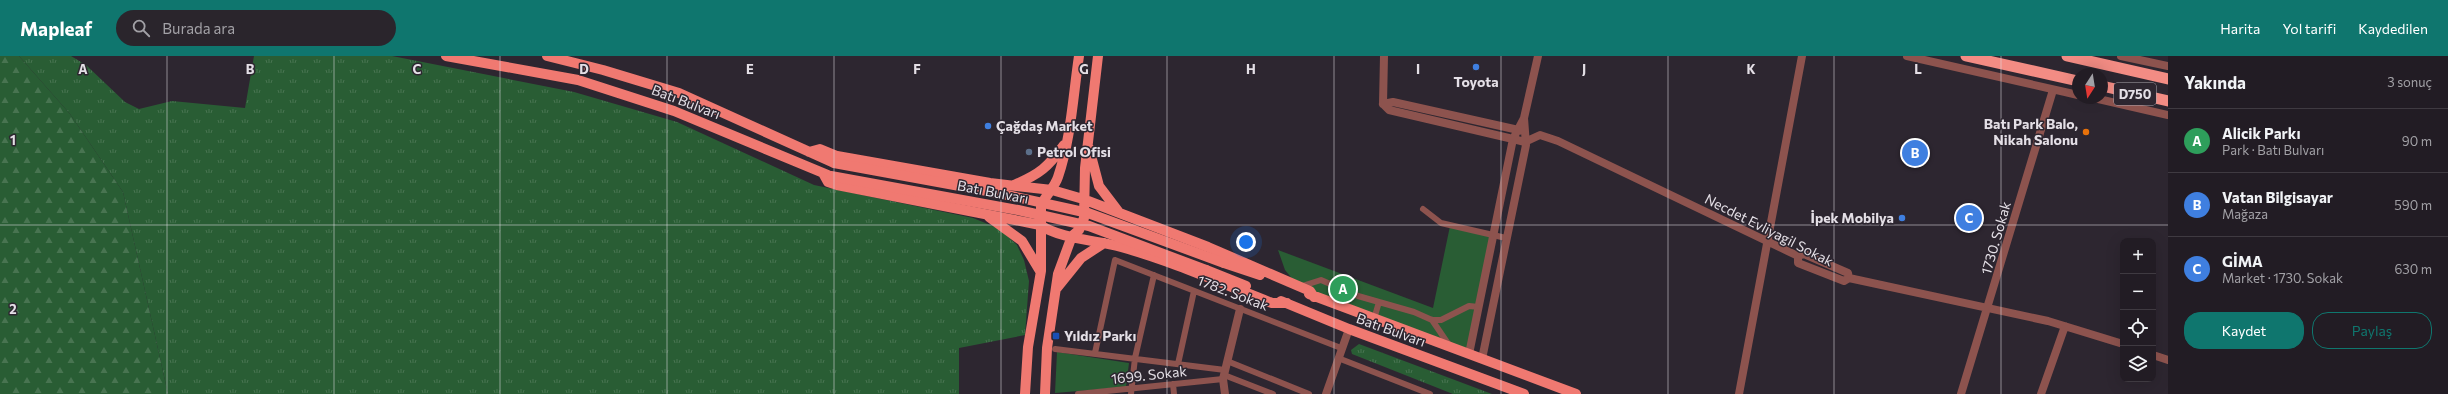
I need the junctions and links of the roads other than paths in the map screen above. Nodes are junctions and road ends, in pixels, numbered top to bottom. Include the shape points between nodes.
1 (446, 56) edge
2 (548, 56) edge
3 (1078, 56) edge
4 (1098, 56) edge
5 (1384, 56) edge
6 (1802, 56) edge
7 (1907, 56) edge
8 (1966, 56) edge
9 (2067, 56) edge
10 (2121, 56) edge
11 (1537, 57) edge
12 (2168, 66) edge
13 (2168, 79) edge
14 (2072, 80) edge
15 (2108, 87) edge
16 (2053, 90) junction
17 (2072, 94) edge
18 (2108, 97) edge
19 (2108, 101) edge
20 (2168, 101) edge
21 (1383, 104) junction
22 (2122, 104) junction
23 (2168, 115) edge
24 (1522, 130) junction
25 (1540, 135) junction
26 (1514, 139) junction
27 (1067, 140) junction
28 (1525, 142) junction
29 (1087, 145) junction
30 (809, 152) junction
31 (827, 174) junction
32 (1012, 186) junction
33 (1052, 190) junction
34 (1083, 199) junction
35 (1422, 209) dead end
36 (984, 214) junction
37 (1121, 214) junction
38 (1040, 225) junction
39 (1072, 236) junction
40 (1494, 236) junction
41 (1506, 238) junction
42 (1767, 242) junction
43 (1104, 244) junction
44 (1041, 271) junction
45 (1154, 275) junction
46 (1299, 287) junction
47 (1056, 289) junction
48 (1194, 291) junction
49 (1314, 297) junction
50 (1379, 302) junction
51 (1286, 303) junction
52 (1479, 307) junction
53 (1240, 309) junction
54 (1988, 309) junction
55 (1374, 319) junction
56 (1432, 320) junction
57 (2065, 326) junction
58 (1348, 329) junction
59 (2120, 343) edge
60 (1342, 348) junction
61 (1452, 348) junction
62 (1055, 349) dead end
63 (1095, 353) junction
64 (1469, 354) junction
65 (2156, 356) edge
66 (1135, 358) junction
67 (1338, 358) junction
68 (1482, 359) junction
69 (2168, 360) edge
70 (1178, 364) junction
71 (1225, 371) junction
72 (1173, 384) junction
73 (1131, 391) edge
74 (1089, 393) edge
75 (1025, 394) edge
76 (1045, 394) edge
77 (1078, 394) edge
78 (1174, 394) edge
79 (1226, 394) edge
80 (1273, 394) edge
81 (1309, 394) edge
82 (1326, 394) edge
83 (1430, 394) edge
84 (1524, 394) edge
85 (1576, 394) edge
86 (1739, 394) edge
87 (1961, 394) edge
88 (2041, 394) edge

1 - 31 main road, Batı Bulvarı via 586,82 674,110
2 - 30 main road, Batı Bulvarı via 679,94
3 - 27 main road
4 - 29 main road
5 - 21 street
6 - 42 street
7 - 16 street
8 - 14 highway
9 - 13 highway, D750
10 - 12 street
11 - 24 street
15 - 20 highway, D750
16 - 17 street
16 - 54 street, 1730. Sokak
18 - 22 street
19 - 22 street
21 - 24 street, Necdet Evliyagil Sokak via 1393,102
21 - 26 street via 1389,110
22 - 23 street
24 - 25 street, Necdet Evliyagil Sokak
24 - 26 street
24 - 28 street
25 - 28 street
25 - 42 street, Necdet Evliyagil Sokak via 1558,141
26 - 28 street
26 - 40 street
27 - 32 main road via 1038,175
27 - 33 main road
28 - 41 street
29 - 34 main road
29 - 37 main road via 1092,154 1098,186
30 - 32 main road via 820,150 837,156
30 - 49 main road, Batı Bulvarı, bridge via 834,163 998,193 1088,213
31 - 36 main road via 828,182 837,185
31 - 51 main road, Batı Bulvarı, bridge via 1089,226
32 - 33 main road
33 - 34 main road
33 - 38 main road via 1044,199
34 - 37 main road
34 - 39 main road via 1084,218 1080,230
35 - 40 street via 1441,223
36 - 38 main road
36 - 44 main road via 1022,241
37 - 46 main road via 1234,257
38 - 39 main road via 1051,233
38 - 44 main road
39 - 43 main road
39 - 47 main road via 1058,274
40 - 41 street
40 - 52 street
41 - 68 street
42 - 54 street, Necdet Evliyagil Sokak via 1798,256 1798,262 1844,281 1849,278
42 - 86 street
43 - 47 main road via 1081,258
43 - 51 main road via 1147,256 1272,303
44 - 75 main road via 1028,347
45 - 48 street, 1782. Sokak
45 - 63 street, 1782. Sokak via 1115,260
45 - 66 street
46 - 49 main road via 1310,291
46 - 50 street via 1321,280
47 - 76 main road via 1047,348
48 - 53 street, 1782. Sokak
48 - 70 street
49 - 55 main road, Batı Bulvarı
50 - 55 street
50 - 56 street
51 - 58 main road, Batı Bulvarı
52 - 56 street via 1469,306 1441,320
52 - 64 street
53 - 60 street, 1782. Sokak
53 - 71 street
54 - 57 street, Necdet Evliyagil Sokak
54 - 87 street, 1730. Sokak
55 - 61 main road, Batı Bulvarı
56 - 61 street
57 - 59 street, Necdet Evliyagil Sokak
57 - 88 street
58 - 60 street
58 - 84 main road, Batı Bulvarı
60 - 67 street
61 - 64 main road, Batı Bulvarı
62 - 63 street
63 - 66 street
64 - 68 main road, Batı Bulvarı
65 - 69 street
66 - 70 street
66 - 73 street
67 - 82 street
67 - 83 street
68 - 85 main road, Batı Bulvarı
70 - 71 street
71 - 72 street, 1699. Sokak
71 - 79 street
71 - 80 street
71 - 81 street
72 - 73 street, 1699. Sokak
72 - 78 street
73 - 74 street, 1699. Sokak
74 - 77 street, 1699. Sokak

